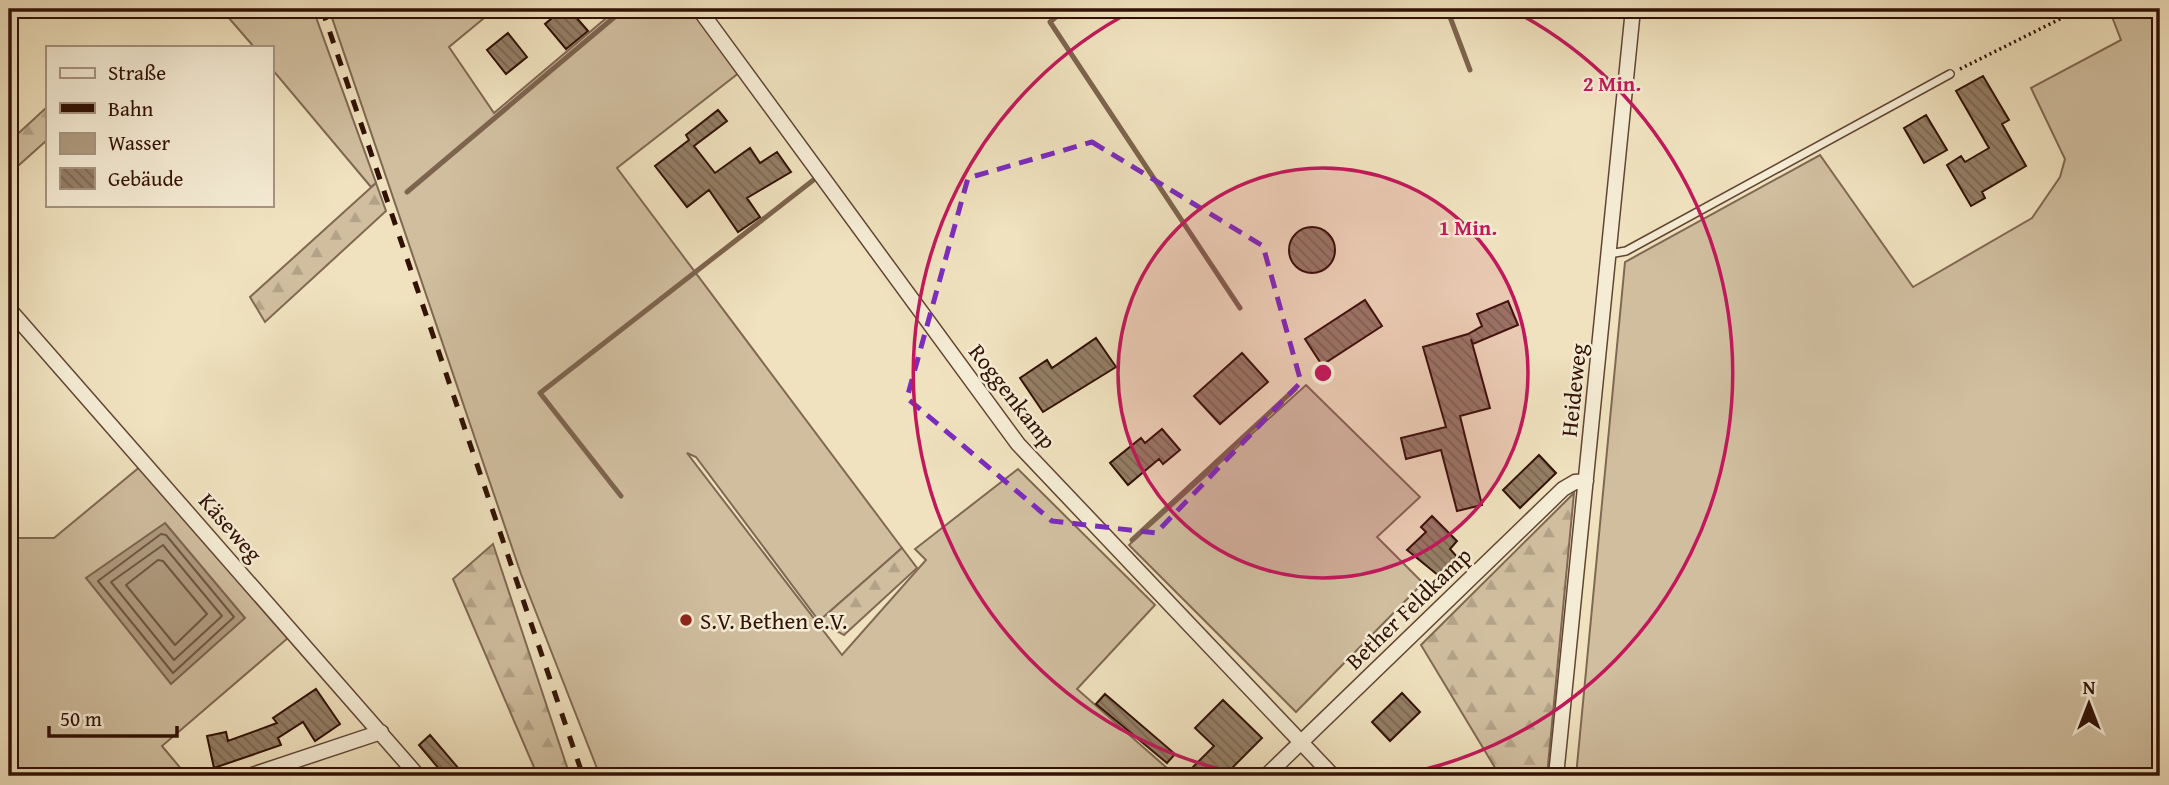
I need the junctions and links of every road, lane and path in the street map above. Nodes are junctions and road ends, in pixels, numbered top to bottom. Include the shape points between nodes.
1 (699, 9) edge
2 (1633, 9) edge
3 (2080, 9) edge
4 (1950, 74) joint
5 (1609, 254) junction
6 (9, 309) edge
7 (1586, 481) junction
8 (381, 732) junction
9 (1302, 744) junction
10 (249, 776) edge
11 (418, 776) edge
12 (1266, 776) edge
13 (1333, 776) edge
14 (1556, 776) edge

1 - 9 street, Roggenkamp via 1018,444
2 - 5 street, Heideweg
3 - 4 path
4 - 5 lane via 1626,251
5 - 7 street, Heideweg
6 - 8 street, Käseweg
7 - 9 street, Bether Feldkamp via 1563,489
7 - 14 street, Heideweg
8 - 10 street
8 - 11 street, Käseweg
9 - 12 street, Bether Feldkamp
9 - 13 street, Roggenkamp

